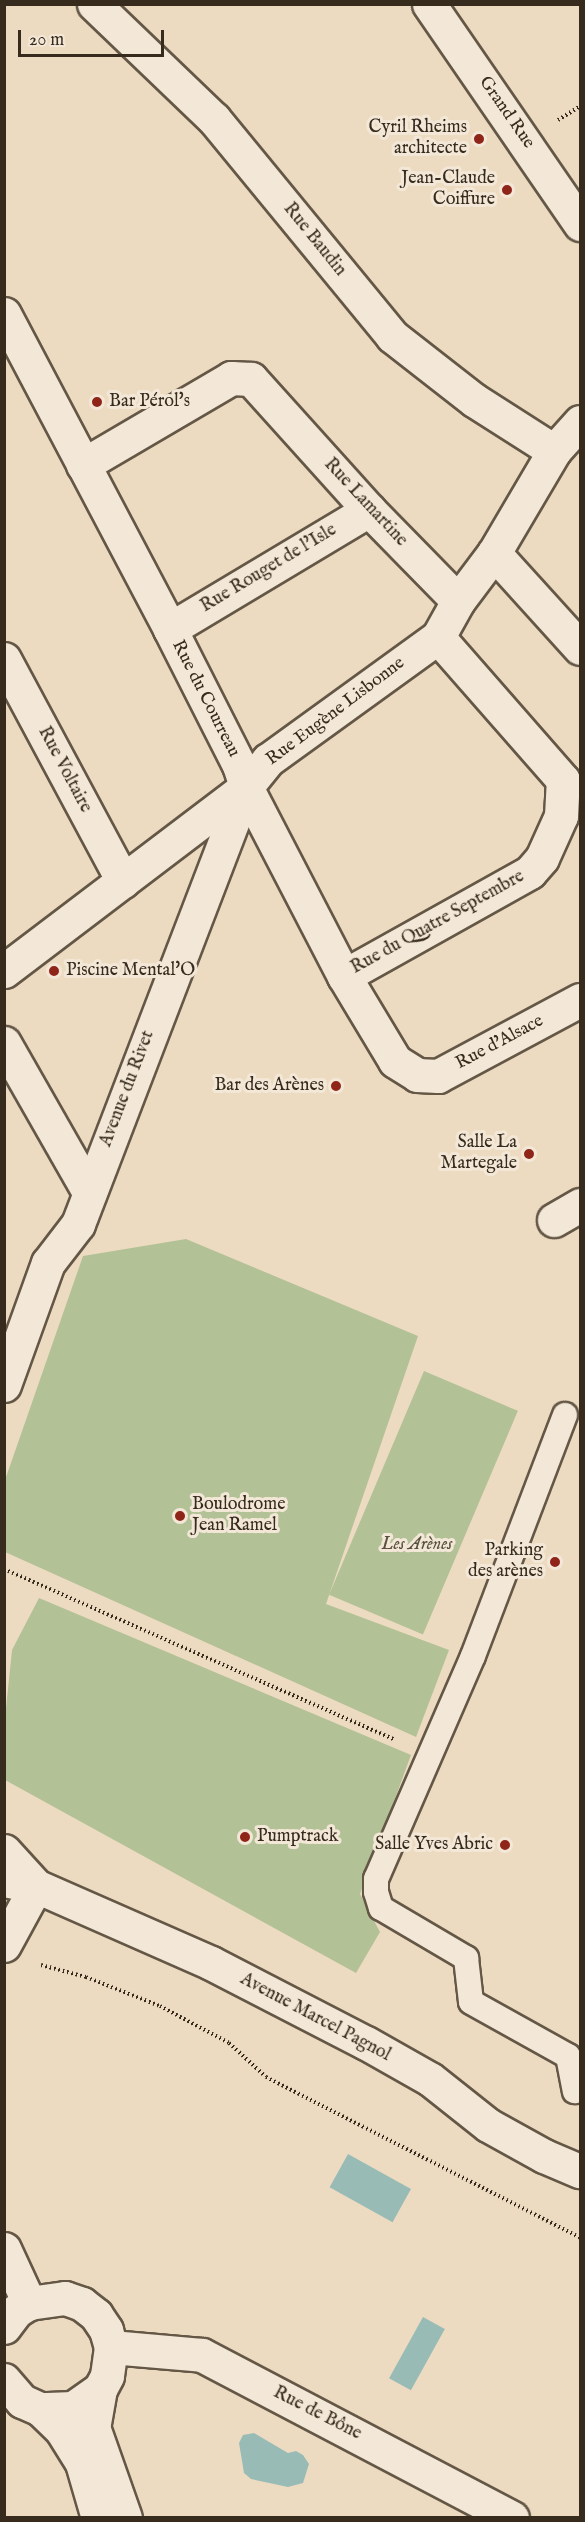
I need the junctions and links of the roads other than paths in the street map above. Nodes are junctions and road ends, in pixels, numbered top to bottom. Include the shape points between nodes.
1 (94, 4) edge
2 (429, 4) edge
3 (580, 224) edge
4 (4, 314) edge
5 (580, 422) edge
6 (554, 451) junction
7 (83, 465) junction
8 (369, 510) junction
9 (494, 553) junction
10 (458, 601) junction
11 (170, 629) junction
12 (438, 637) junction
13 (580, 648) edge
14 (4, 659) edge
15 (246, 787) junction
16 (123, 881) junction
17 (4, 971) edge
18 (344, 976) junction
19 (580, 1000) edge
20 (4, 1043) edge
21 (417, 1075) joint
22 (90, 1192) junction
23 (4, 1385) edge
24 (565, 1415) dead end
25 (4, 1851) edge
26 (4, 1880) edge
27 (36, 1886) junction
28 (4, 1945) edge
29 (575, 2091) dead end
30 (580, 2171) edge
31 (4, 2248) edge
32 (29, 2303) junction
33 (4, 2327) edge
34 (111, 2347) junction
35 (4, 2380) edge
36 (100, 2388) junction
37 (40, 2409) junction
38 (98, 2517) edge
39 (125, 2517) edge
40 (512, 2517) edge

1 - 6 street, Rue Baudin via 220,126 392,336 474,400
2 - 3 street, Grand Rue
4 - 7 street, Rue du Courreau
5 - 6 street, Rue Eugène Lisbonne
6 - 9 street, Rue Eugène Lisbonne
7 - 8 street, Rue Lamartine via 231,378 251,379
7 - 11 street, Rue du Courreau
8 - 10 street, Rue Lamartine
8 - 11 street, Rue Rouget de l'Isle
9 - 10 street, Rue Eugène Lisbonne
9 - 13 street
10 - 12 street, Rue Eugène Lisbonne
11 - 15 street, Rue du Courreau via 239,765
12 - 15 street, Rue Eugène Lisbonne via 268,760
12 - 18 street, Rue du Quatre Septembre via 563,780 561,816 542,858 530,873
14 - 16 street, Rue Voltaire
15 - 16 street, Rue Eugène Lisbonne
15 - 18 street, Rue du Courreau
15 - 22 street, Avenue du Rivet
16 - 17 street, Rue Eugène Lisbonne
18 - 21 street, Rue du Courreau via 395,1061
19 - 21 street, Rue d'Alsace via 438,1076
20 - 22 street
22 - 23 street, Avenue du Rivet via 78,1224 48,1263
24 - 29 lane via 430,1755 376,1879 381,1908 466,1958 471,2002 568,2056
25 - 27 street, Avenue Marcel Pagnol
26 - 27 street, Avenue Marcel Pagnol
27 - 28 street
27 - 30 street, Avenue Marcel Pagnol via 211,1964 366,2043 430,2079 488,2125
31 - 32 street
32 - 33 street
32 - 34 street via 47,2298 82,2304 106,2330
34 - 36 street via 107,2376
34 - 40 street, Rue de Bône via 202,2355
35 - 37 street via 22,2401
36 - 37 street via 73,2408
36 - 39 street via 93,2427
37 - 38 street via 61,2429 82,2463

